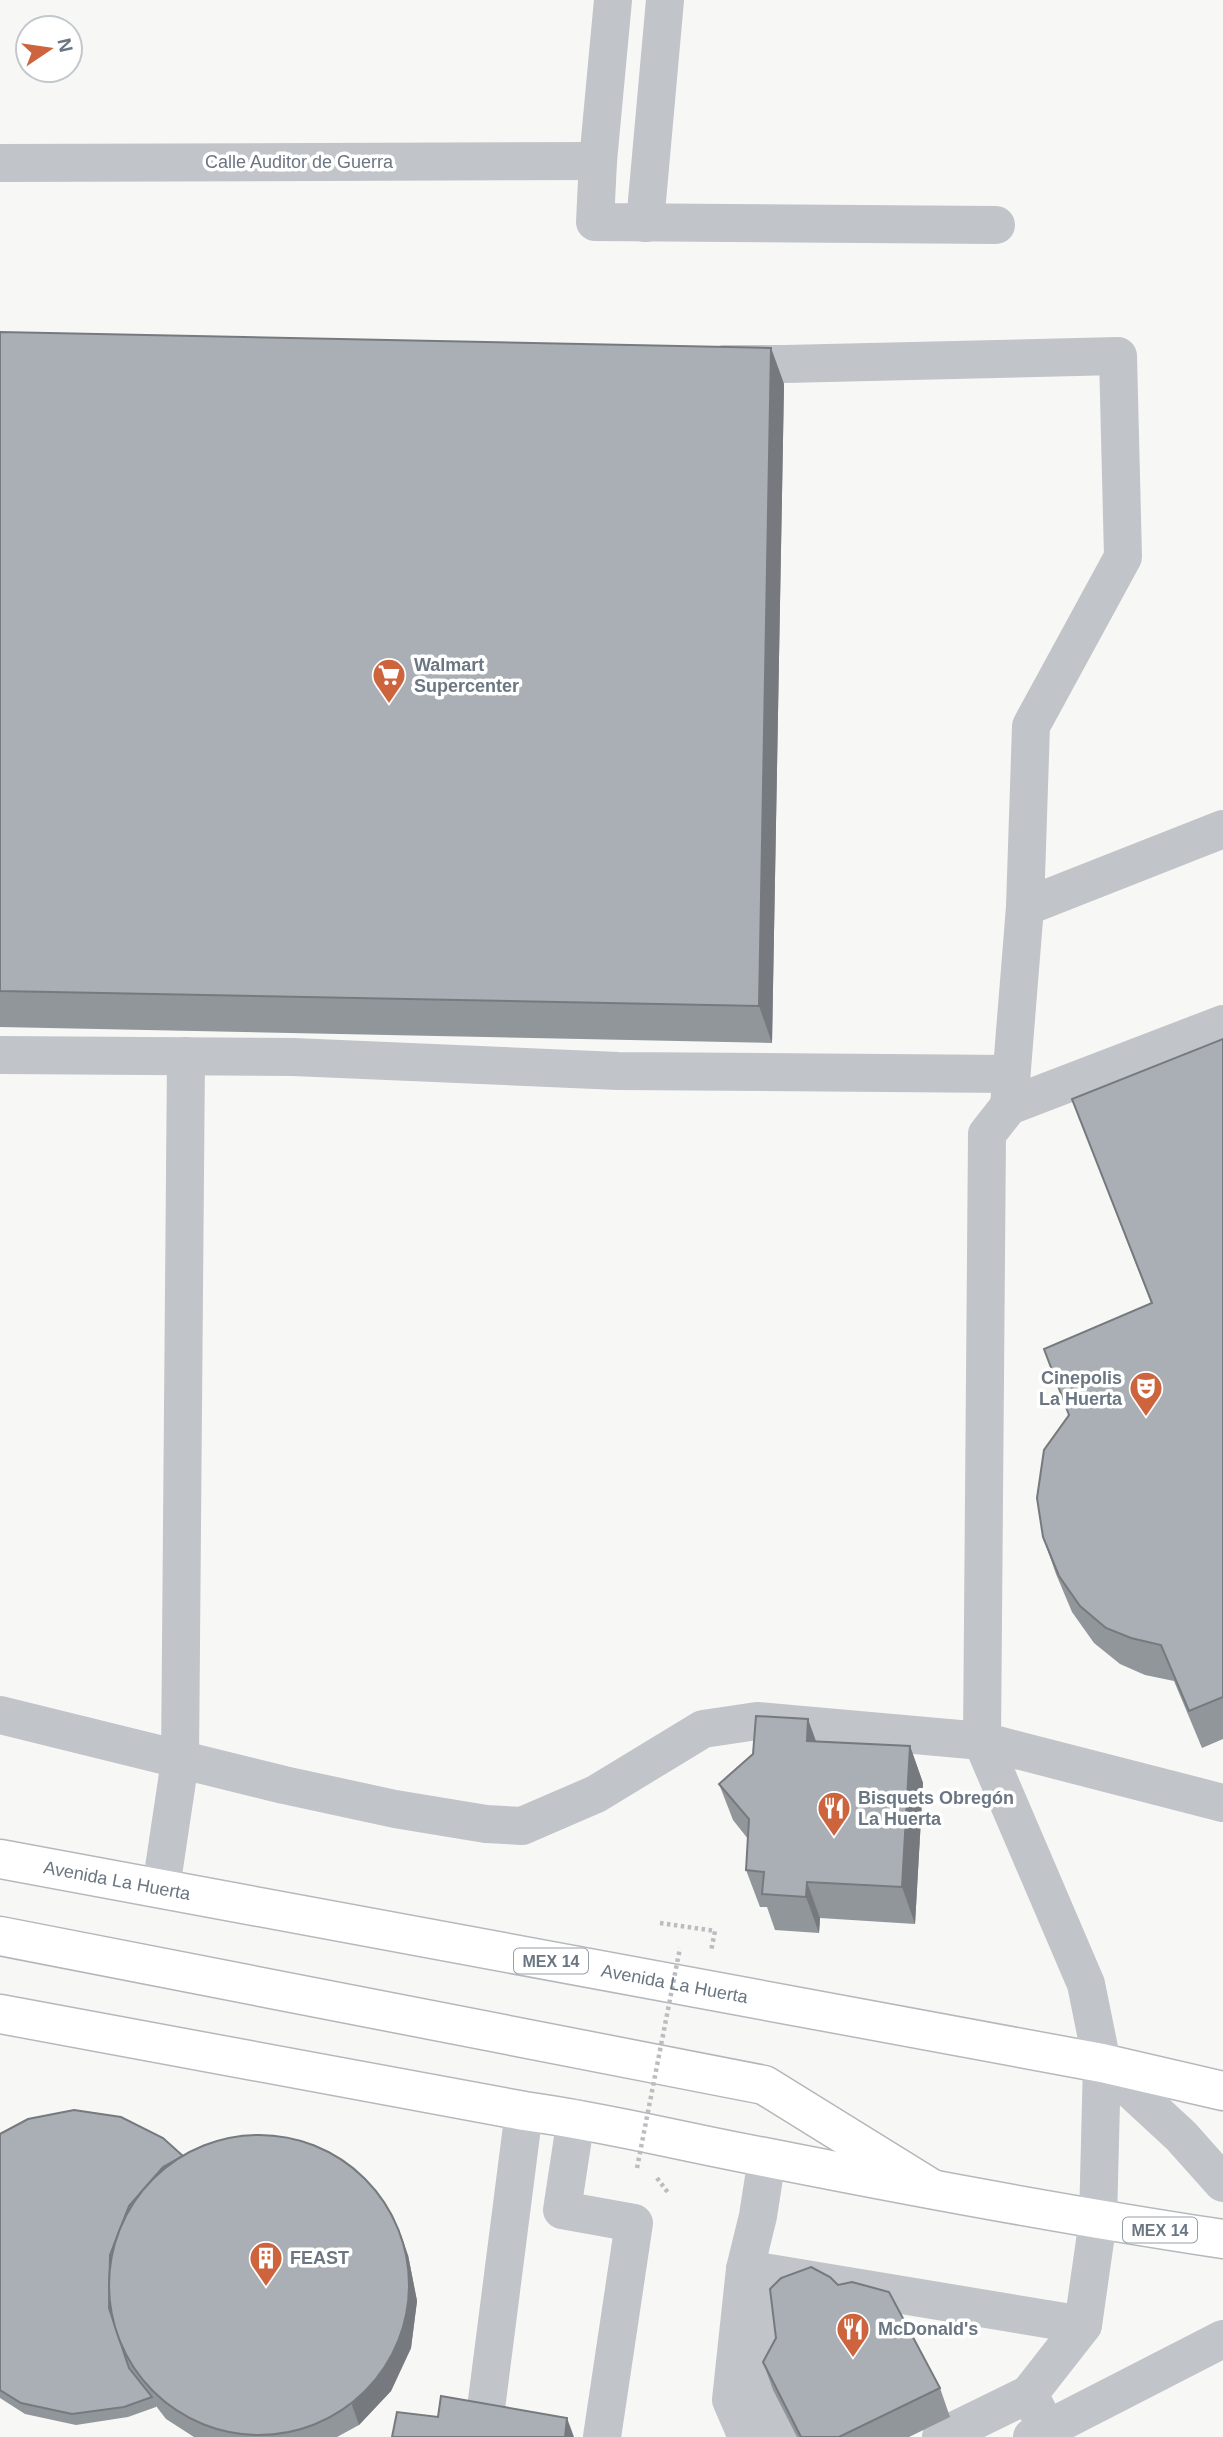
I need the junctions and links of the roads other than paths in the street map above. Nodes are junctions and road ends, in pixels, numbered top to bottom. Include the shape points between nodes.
1 (613, 0) edge
2 (665, 0) edge
3 (598, 160) junction
4 (0, 163) edge
5 (645, 223) junction
6 (996, 225) dead end
7 (689, 363) edge
8 (1223, 829) edge
9 (1025, 907) junction
10 (1223, 1024) edge
11 (0, 1055) edge
12 (186, 1056) junction
13 (1010, 1090) junction
14 (0, 1715) edge
15 (982, 1741) junction
16 (180, 1761) junction
17 (1223, 1803) edge
18 (7, 1858) edge
19 (162, 1888) junction
20 (0, 1936) edge
21 (0, 2014) edge
22 (1102, 2063) junction
23 (1223, 2091) edge
24 (524, 2111) junction
25 (576, 2118) junction
26 (767, 2158) junction
27 (1223, 2183) edge
28 (932, 2189) junction
29 (1098, 2220) junction
30 (1223, 2239) edge
31 (759, 2271) junction
32 (1083, 2325) junction
33 (1223, 2339) edge
34 (1029, 2394) junction
35 (1039, 2433) edge
36 (544, 2437) edge
37 (602, 2437) edge
38 (747, 2437) edge
39 (780, 2437) edge
40 (941, 2437) edge

1 - 3 street
2 - 5 street
3 - 4 street, Calle Auditor de Guerra
3 - 5 street via 595,222
5 - 6 street
7 - 9 street via 1118,356 1123,557 1031,726
8 - 9 street
9 - 13 street
10 - 13 street
11 - 12 street
12 - 13 street
12 - 16 street
13 - 15 street via 988,1134
14 - 16 street
15 - 16 street via 757,1721 703,1729 596,1794 522,1826 395,1809
15 - 17 street
15 - 22 street via 1086,1984
16 - 19 street
18 - 19 main road, Avenida La Huerta / MEX 14
19 - 22 main road, Avenida La Huerta / MEX 14
20 - 28 main road via 764,2085
21 - 24 main road, MEX 14
22 - 23 main road, Avenida La Huerta / MEX 14
22 - 27 street via 1181,2136
22 - 29 street
24 - 25 main road, MEX 14
24 - 36 street via 484,2424
25 - 26 main road, MEX 14
25 - 37 street via 562,2210 634,2223
26 - 28 main road, MEX 14
26 - 31 street via 758,2216
28 - 29 main road, MEX 14
29 - 30 main road, MEX 14
29 - 32 street
31 - 32 street
31 - 38 street via 731,2400
31 - 39 street via 759,2395
32 - 34 street
33 - 35 street
34 - 35 street
34 - 40 street

